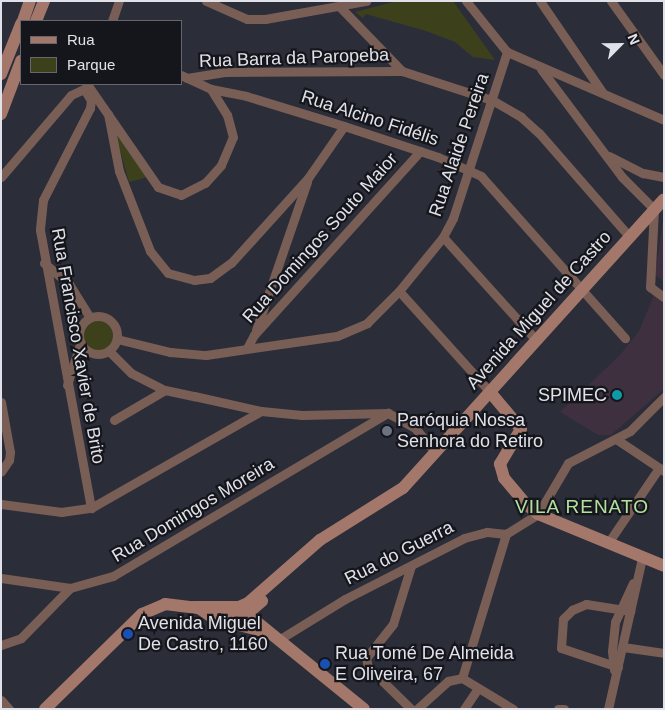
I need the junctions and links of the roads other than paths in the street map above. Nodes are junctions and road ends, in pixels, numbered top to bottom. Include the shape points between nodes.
1 (30, 1) edge
2 (44, 1) edge
3 (119, 1) edge
4 (206, 1) edge
5 (366, 1) edge
6 (466, 1) edge
7 (540, 1) edge
8 (611, 1) edge
9 (339, 6) junction
10 (23, 20) edge
11 (36, 20) edge
12 (112, 20) edge
13 (20, 28) edge
14 (508, 52) junction
15 (20, 64) edge
16 (3, 67) edge
17 (541, 69) junction
18 (402, 70) junction
19 (664, 74) edge
20 (184, 76) edge
21 (86, 86) edge
22 (211, 89) junction
23 (603, 93) junction
24 (492, 100) junction
25 (1, 114) edge
26 (108, 114) junction
27 (664, 120) edge
28 (344, 126) junction
29 (420, 150) junction
30 (607, 155) junction
31 (469, 169) junction
32 (1, 177) edge
33 (664, 177) edge
34 (308, 178) junction
35 (660, 204) edge
36 (629, 236) junction
37 (443, 237) junction
38 (44, 263) junction
39 (399, 291) junction
40 (581, 291) junction
41 (664, 296) edge
42 (90, 317) junction
43 (254, 335) junction
44 (625, 338) dead end
45 (117, 339) junction
46 (536, 340) junction
47 (80, 344) junction
48 (247, 348) junction
49 (108, 351) junction
50 (67, 385) junction
51 (165, 390) junction
52 (490, 392) junction
53 (664, 397) edge
54 (1, 402) edge
55 (261, 411) junction
56 (388, 413) junction
57 (114, 420) dead end
58 (616, 439) junction
59 (435, 452) junction
60 (661, 469) edge
61 (1, 472) edge
62 (1, 504) edge
63 (91, 508) junction
64 (538, 514) junction
65 (506, 534) junction
66 (608, 543) junction
67 (642, 558) junction
68 (411, 566) junction
69 (664, 566) edge
70 (1, 578) edge
71 (636, 579) junction
72 (70, 588) junction
73 (196, 607) junction
74 (619, 608) junction
75 (237, 611) junction
76 (630, 611) junction
77 (259, 630) junction
78 (280, 638) junction
79 (1, 645) edge
80 (623, 647) junction
81 (664, 653) edge
82 (616, 666) junction
83 (462, 678) junction
84 (477, 690) junction
85 (1, 700) edge
86 (9, 709) edge
87 (45, 709) edge
88 (364, 709) edge
89 (411, 709) edge
90 (417, 709) edge
91 (464, 709) edge
92 (513, 709) edge
93 (558, 709) edge
94 (564, 709) edge
95 (608, 709) edge

1 - 10 street
2 - 11 street
3 - 12 street
4 - 9 street via 247,18 265,19
5 - 9 street
6 - 14 street
7 - 23 street
8 - 19 street
9 - 18 street
13 - 16 street
14 - 17 street
14 - 24 street, Rua Alaide Pereira
15 - 25 street
17 - 23 street
17 - 30 street
18 - 20 street, Rua Barra da Paropeba via 225,72
18 - 24 street
20 - 22 street, Rua Alcino Fidélis
21 - 26 street
21 - 32 street via 71,95
21 - 38 street, Rua Francisco Xavier de Brito via 91,100 86,118 42,200 40,230
22 - 26 street via 232,126 230,150 205,183 182,195 158,187
22 - 28 street, Rua Alcino Fidélis via 246,96
23 - 27 street via 632,109
24 - 31 street, Rua Alaide Pereira
24 - 36 street via 521,117 539,133
26 - 34 street via 119,171 150,251 158,265 178,278 210,278 220,272
28 - 29 street, Rua Alcino Fidélis
28 - 34 street
29 - 31 street, Rua Alcino Fidélis
29 - 43 street, Rua Domingos Souto Maior
30 - 33 street via 643,173
30 - 35 street via 622,177
31 - 37 street, Rua Alaide Pereira via 453,218
31 - 40 street, Rua Alcino Fidélis via 486,180
34 - 43 street
35 - 36 street, Avenida Miguel de Castro
35 - 41 street via 650,287
36 - 40 street, Avenida Miguel de Castro
37 - 39 street, Rua Alaide Pereira
37 - 46 street
38 - 42 street via 69,284
38 - 50 street, Rua Francisco Xavier de Brito
39 - 48 street, Rua Alaide Pereira via 380,313 350,332 313,341
39 - 52 street
40 - 44 street, Rua Alcino Fidélis
40 - 46 street, Avenida Miguel de Castro
42 - 45 street via 108,318 116,329
42 - 47 street via 80,326
43 - 48 street, Rua Domingos Souto Maior
45 - 48 street, Rua Alaide Pereira via 187,354
45 - 49 street
46 - 52 street, Avenida Miguel de Castro
47 - 49 street via 90,353
47 - 50 street
49 - 51 street via 131,373
50 - 63 street, Rua Francisco Xavier de Brito
51 - 55 street
51 - 57 street
52 - 59 street, Avenida Miguel de Castro
52 - 64 street via 521,429 502,458 501,471 517,495
53 - 58 street via 638,424
54 - 61 street via 10,452
55 - 56 street via 302,415
55 - 63 street
56 - 59 street via 415,428
56 - 72 street, Rua Domingos Moreira via 134,565 100,581
58 - 60 street
58 - 64 street via 568,463
59 - 75 street, Avenida Miguel de Castro via 404,488 320,540
60 - 66 street
62 - 63 street via 61,512
64 - 65 street
64 - 66 street
65 - 68 street, Rua do Guerra via 475,533
65 - 83 street
66 - 67 street
67 - 69 street
67 - 71 street
68 - 78 street, Rua do Guerra via 351,596
68 - 89 street via 393,624 366,658 368,667
70 - 72 street, Rua Domingos Moreira
71 - 74 street
71 - 76 street
72 - 79 street via 21,638
73 - 75 street
73 - 77 street via 215,619
73 - 87 street via 164,604 142,614
74 - 76 street
74 - 82 street via 612,636
74 - 82 street via 586,604 572,610 563,619 560,635 561,648
75 - 77 street
75 - 78 street
76 - 80 street
77 - 78 street
78 - 88 street
80 - 81 street
80 - 82 street
82 - 95 street
83 - 84 street
83 - 90 street via 448,681
84 - 91 street
84 - 92 street
85 - 86 street
93 - 94 street

